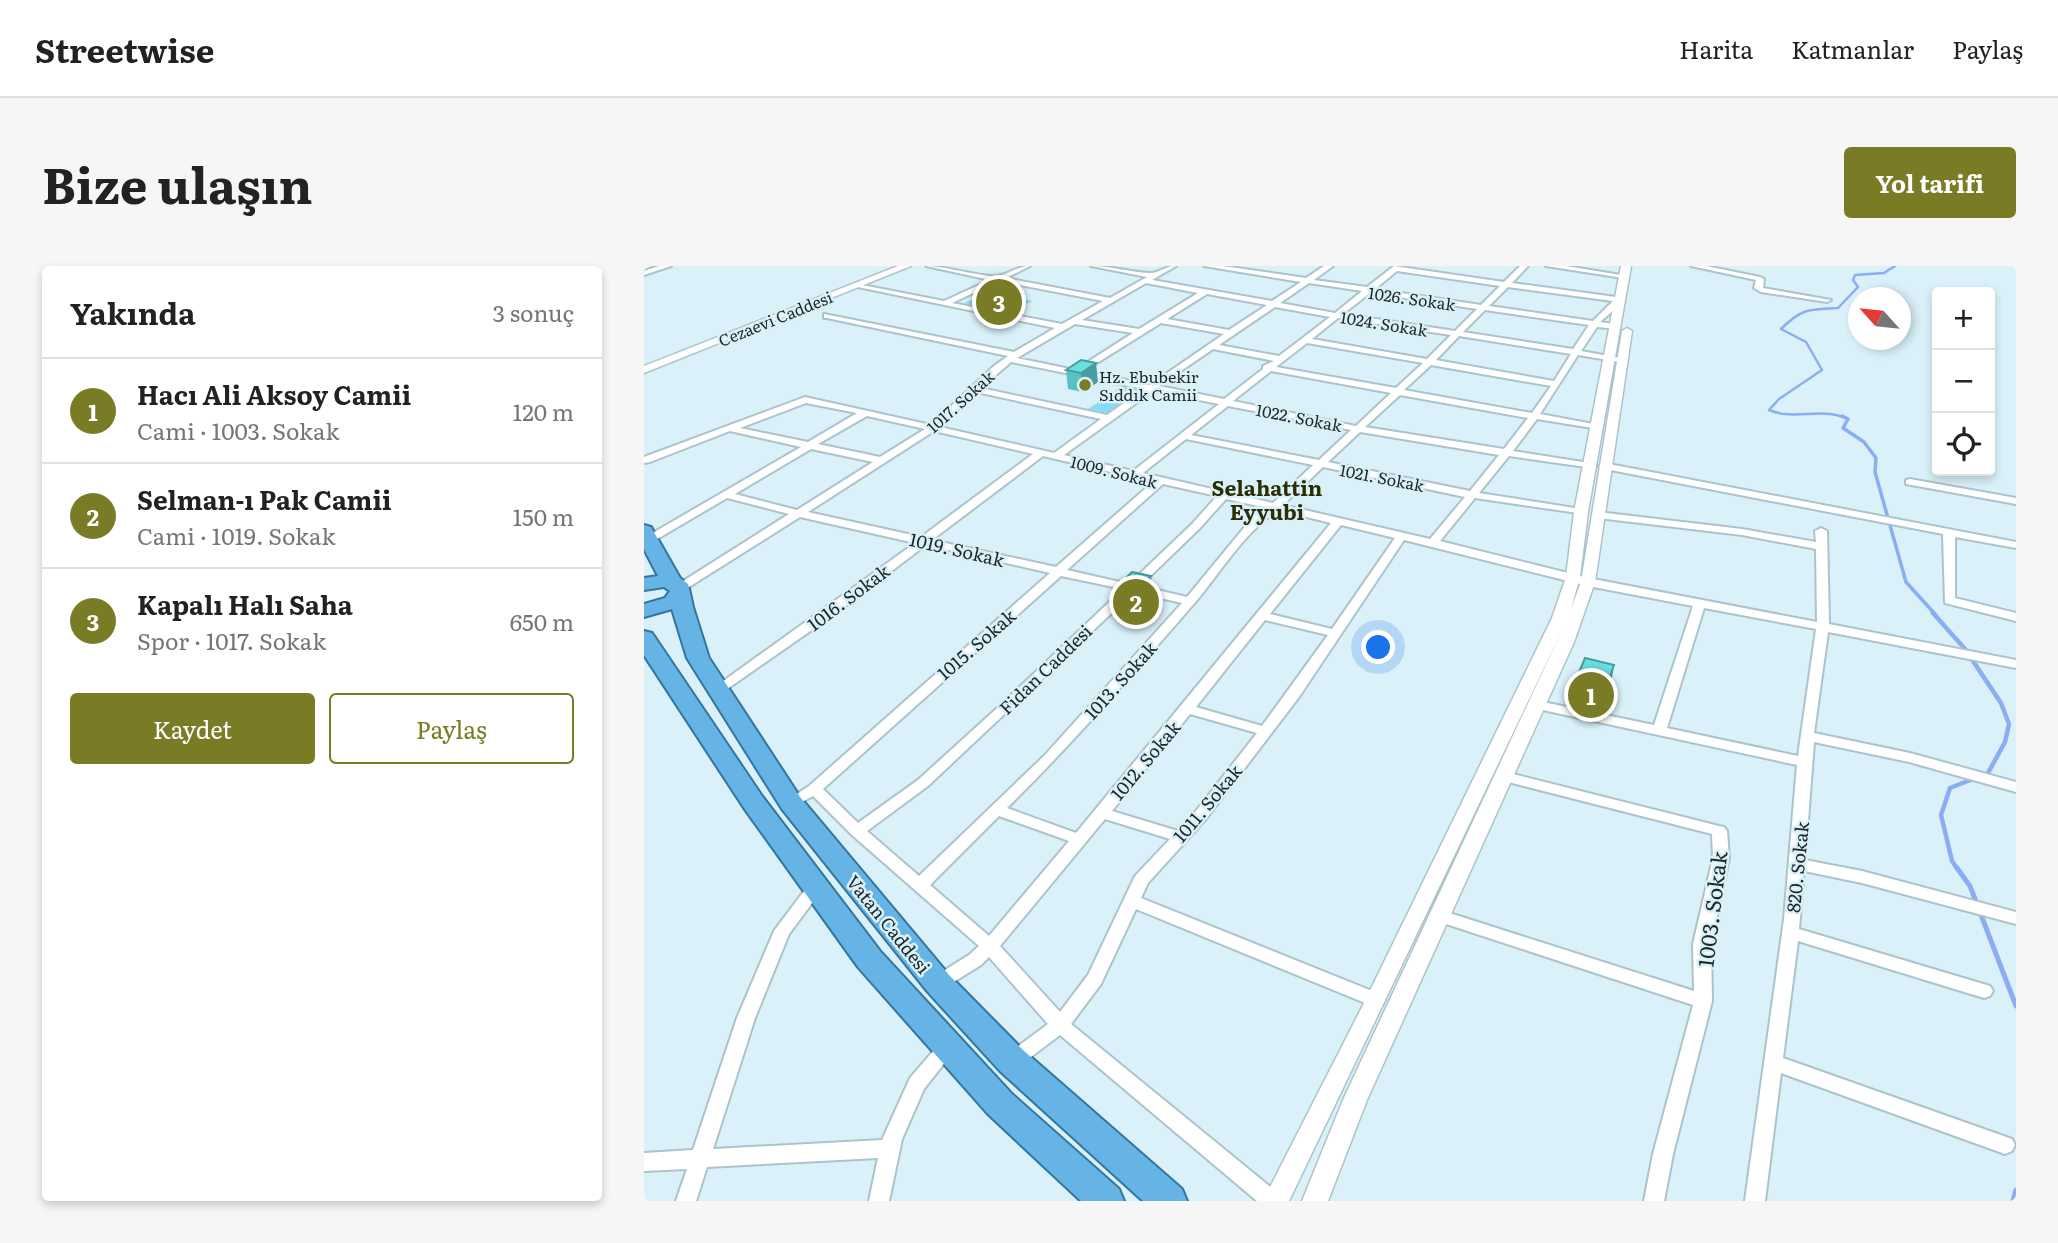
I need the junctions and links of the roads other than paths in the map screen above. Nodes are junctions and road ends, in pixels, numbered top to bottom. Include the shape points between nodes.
1 (667, 266) edge
2 (906, 266) edge
3 (930, 266) edge
4 (1026, 266) edge
5 (1095, 266) edge
6 (1172, 266) edge
7 (1208, 266) edge
8 (1329, 266) edge
9 (1524, 266) edge
10 (1550, 266) edge
11 (1695, 266) edge
12 (1397, 267) edge
13 (1628, 270) edge
14 (644, 273) edge
15 (998, 279) junction
16 (1149, 279) junction
17 (1306, 282) junction
18 (1507, 284) junction
19 (857, 286) junction
20 (1367, 291) junction
21 (1205, 292) junction
22 (1110, 300) junction
23 (1620, 300) junction
24 (1827, 300) dead end
25 (947, 302) junction
26 (1274, 304) junction
27 (1482, 308) junction
28 (1335, 315) junction
29 (827, 316) dead end
30 (1160, 320) junction
31 (1074, 321) junction
32 (1596, 323) junction
33 (1063, 327) junction
34 (1616, 327) junction
35 (1140, 332) junction
36 (1230, 333) junction
37 (1455, 334) junction
38 (1304, 340) junction
39 (1212, 346) junction
40 (1576, 352) junction
41 (1012, 357) junction
42 (1279, 359) junction
43 (1617, 360) junction
44 (1429, 362) junction
45 (1266, 368) junction
46 (644, 370) edge
47 (1077, 372) junction
48 (1557, 384) junction
49 (1152, 387) junction
50 (974, 389) junction
51 (1398, 392) junction
52 (1223, 402) junction
53 (865, 413) junction
54 (1533, 416) junction
55 (1110, 418) junction
56 (1596, 427) junction
57 (933, 428) junction
58 (731, 429) junction
59 (1358, 429) junction
60 (1184, 436) junction
61 (810, 445) junction
62 (1042, 452) junction
63 (1505, 452) junction
64 (1056, 456) junction
65 (646, 460) edge
66 (883, 461) junction
67 (1320, 465) junction
68 (1597, 466) junction
69 (1133, 476) junction
70 (1159, 482) junction
71 (1910, 482) dead end
72 (725, 494) junction
73 (1474, 495) junction
74 (1223, 496) junction
75 (2016, 501) edge
76 (1274, 508) junction
77 (800, 513) junction
78 (1589, 514) junction
79 (1338, 522) junction
80 (1949, 532) junction
81 (646, 536) edge
82 (1400, 538) junction
83 (1822, 539) joint
84 (923, 540) junction
85 (1433, 543) junction
86 (2016, 545) edge
87 (1058, 570) junction
88 (1581, 580) junction
89 (644, 584) edge
90 (678, 587) junction
91 (1131, 588) junction
92 (1190, 601) junction
93 (1699, 605) junction
94 (644, 611) edge
95 (1262, 615) junction
96 (2016, 617) edge
97 (1824, 626) junction
98 (1334, 633) junction
99 (644, 638) edge
100 (2016, 664) edge
101 (720, 690) junction
102 (1538, 705) junction
103 (1188, 709) junction
104 (1659, 731) junction
105 (1265, 732) junction
106 (1807, 736) junction
107 (1805, 762) junction
108 (1505, 777) junction
109 (2012, 786) edge
110 (802, 796) junction
111 (997, 810) junction
112 (1101, 813) junction
113 (857, 831) junction
114 (1181, 837) junction
115 (1078, 839) junction
116 (1798, 864) junction
117 (920, 885) junction
118 (816, 887) junction
119 (1132, 901) junction
120 (1440, 916) junction
121 (2009, 916) edge
122 (1790, 932) junction
123 (989, 946) junction
124 (938, 983) junction
125 (1984, 991) dead end
126 (1376, 1000) junction
127 (1703, 1001) junction
128 (1060, 1025) junction
129 (948, 1047) junction
130 (1012, 1061) junction
131 (1772, 1062) junction
132 (2005, 1144) dead end
133 (891, 1148) junction
134 (701, 1158) junction
135 (644, 1162) edge
136 (686, 1201) edge
137 (879, 1201) edge
138 (1106, 1201) edge
139 (1169, 1201) edge
140 (1274, 1201) edge
141 (1315, 1201) edge
142 (1654, 1201) edge
143 (1755, 1201) edge

1 - 14 street
2 - 19 street, Cezaevi Caddesi
3 - 15 street
4 - 15 street
5 - 16 street, 1024. Sokak
6 - 16 street, 1017. Sokak
7 - 17 street, 1026. Sokak
8 - 17 street
9 - 18 street, 1013. Sokak
10 - 13 street
11 - 24 street via 1760,279 1761,290
12 - 18 street
12 - 20 street
13 - 23 street
13 - 43 street
15 - 22 street
15 - 25 street
16 - 21 street, 1024. Sokak
16 - 22 street, 1017. Sokak
17 - 20 street, 1026. Sokak
17 - 26 street
18 - 23 street
18 - 27 street, 1013. Sokak
19 - 25 street
19 - 46 street, Cezaevi Caddesi
20 - 27 street, 1026. Sokak
20 - 28 street
21 - 26 street, 1024. Sokak
21 - 30 street
22 - 31 street, 1017. Sokak
23 - 32 street
23 - 34 street
25 - 33 street
26 - 28 street, 1024. Sokak
26 - 36 street
27 - 32 street, 1026. Sokak
27 - 37 street, 1013. Sokak
28 - 37 street, 1024. Sokak
28 - 38 street
29 - 41 street, 1022. Sokak
30 - 35 street
30 - 36 street
31 - 33 street, 1017. Sokak
31 - 35 street
32 - 34 street, 1026. Sokak
32 - 40 street
33 - 41 street, 1017. Sokak
34 - 43 street
35 - 47 street
36 - 39 street
37 - 40 street, 1024. Sokak
37 - 44 street, 1013. Sokak
38 - 42 street
38 - 44 street
39 - 42 street
39 - 49 street
40 - 43 street, 1024. Sokak
40 - 48 street
41 - 47 street, 1022. Sokak
41 - 50 street, 1017. Sokak
42 - 45 street
43 - 56 street
43 - 68 street
44 - 48 street
44 - 51 street, 1013. Sokak
45 - 51 street
45 - 52 street
47 - 49 street, 1022. Sokak
48 - 54 street
49 - 52 street, 1022. Sokak
49 - 55 street
50 - 55 street
50 - 57 street, 1017. Sokak
51 - 54 street
51 - 59 street, 1013. Sokak
52 - 59 street, 1022. Sokak
52 - 60 street
53 - 57 street, 1009. Sokak
53 - 58 street, 1009. Sokak via 804,400
53 - 61 street
54 - 56 street
54 - 63 street
55 - 64 street
56 - 68 street
57 - 62 street, 1009. Sokak
57 - 66 street, 1017. Sokak
58 - 61 street
58 - 65 street, 1009. Sokak
59 - 63 street, 1022. Sokak
59 - 67 street, 1013. Sokak
60 - 67 street, 1021. Sokak
60 - 69 street
61 - 66 street
61 - 72 street
62 - 64 street, 1009. Sokak
62 - 84 street, 1016. Sokak
63 - 68 street, 1022. Sokak
63 - 73 street
64 - 69 street, 1009. Sokak
66 - 77 street, 1017. Sokak
67 - 73 street, 1021. Sokak
67 - 76 street, 1013. Sokak
68 - 78 street
68 - 80 street, 1022. Sokak
69 - 70 street, 1009. Sokak
70 - 74 street, 1009. Sokak
70 - 87 street, 1015. Sokak
71 - 75 street
72 - 77 street, 1019. Sokak
72 - 81 street
73 - 78 street, 1021. Sokak
73 - 85 street
74 - 76 street, 1009. Sokak
74 - 91 street, Fidan Caddesi
76 - 79 street, 1009. Sokak
76 - 92 street, 1013. Sokak via 1256,520
77 - 84 street, 1019. Sokak
77 - 90 street, 1017. Sokak
78 - 83 street, 1021. Sokak
78 - 88 street
79 - 82 street, 1009. Sokak
79 - 95 street, 1012. Sokak
80 - 86 street, 1022. Sokak
80 - 96 street via 1949,600
81 - 90 highway, Vatan Caddesi
82 - 85 street, 1009. Sokak
82 - 98 street, 1011. Sokak
83 - 97 street, 820. Sokak
84 - 87 street, 1019. Sokak
84 - 101 street, 1016. Sokak
85 - 88 street, 1009. Sokak
87 - 91 street, 1019. Sokak
87 - 110 street, 1015. Sokak
88 - 93 street, 1009. Sokak
88 - 102 street via 1566,642
88 - 126 street
89 - 90 highway
90 - 94 highway via 672,602
90 - 101 highway, Vatan Caddesi via 698,658
91 - 92 street, 1019. Sokak
91 - 113 street, Fidan Caddesi via 923,783
92 - 111 street, 1013. Sokak via 1051,758
93 - 97 street, 1009. Sokak
93 - 104 street
95 - 98 street
95 - 103 street, 1012. Sokak
97 - 100 street, 1009. Sokak
97 - 106 street, 820. Sokak
98 - 105 street, 1011. Sokak
99 - 118 highway, Vatan Caddesi via 753,802
101 - 110 highway, Vatan Caddesi
102 - 104 street
102 - 108 street
103 - 105 street
103 - 112 street, 1012. Sokak
104 - 107 street
105 - 114 street, 1011. Sokak
106 - 107 street, 820. Sokak
106 - 109 street
107 - 116 street, 820. Sokak
108 - 120 street
108 - 127 street, 1003. Sokak via 1719,831 1721,858 1702,944
110 - 113 street
110 - 124 highway, Vatan Caddesi
111 - 115 street
111 - 117 street, 1013. Sokak
112 - 114 street
112 - 115 street, 1012. Sokak
113 - 117 street
114 - 119 street, 1011. Sokak via 1141,880
115 - 123 street, 1012. Sokak
116 - 121 street
116 - 122 street, 820. Sokak
117 - 123 street
118 - 129 highway, Vatan Caddesi via 869,959
118 - 134 street via 782,931 746,1018
119 - 126 street
119 - 128 street, 1011. Sokak via 1095,979
120 - 127 street
120 - 141 street via 1355,1100
122 - 125 street
122 - 131 street, 820. Sokak
123 - 124 street, 1012. Sokak
123 - 128 street
124 - 130 highway, Vatan Caddesi
126 - 140 street
127 - 142 street, 1003. Sokak
128 - 130 street, 1011. Sokak
128 - 140 street
129 - 133 street via 916,1084
129 - 138 highway, Vatan Caddesi via 1000,1104
130 - 139 highway, Vatan Caddesi
131 - 132 street
131 - 143 street, 820. Sokak
133 - 134 street
133 - 137 street
134 - 135 street
134 - 136 street

